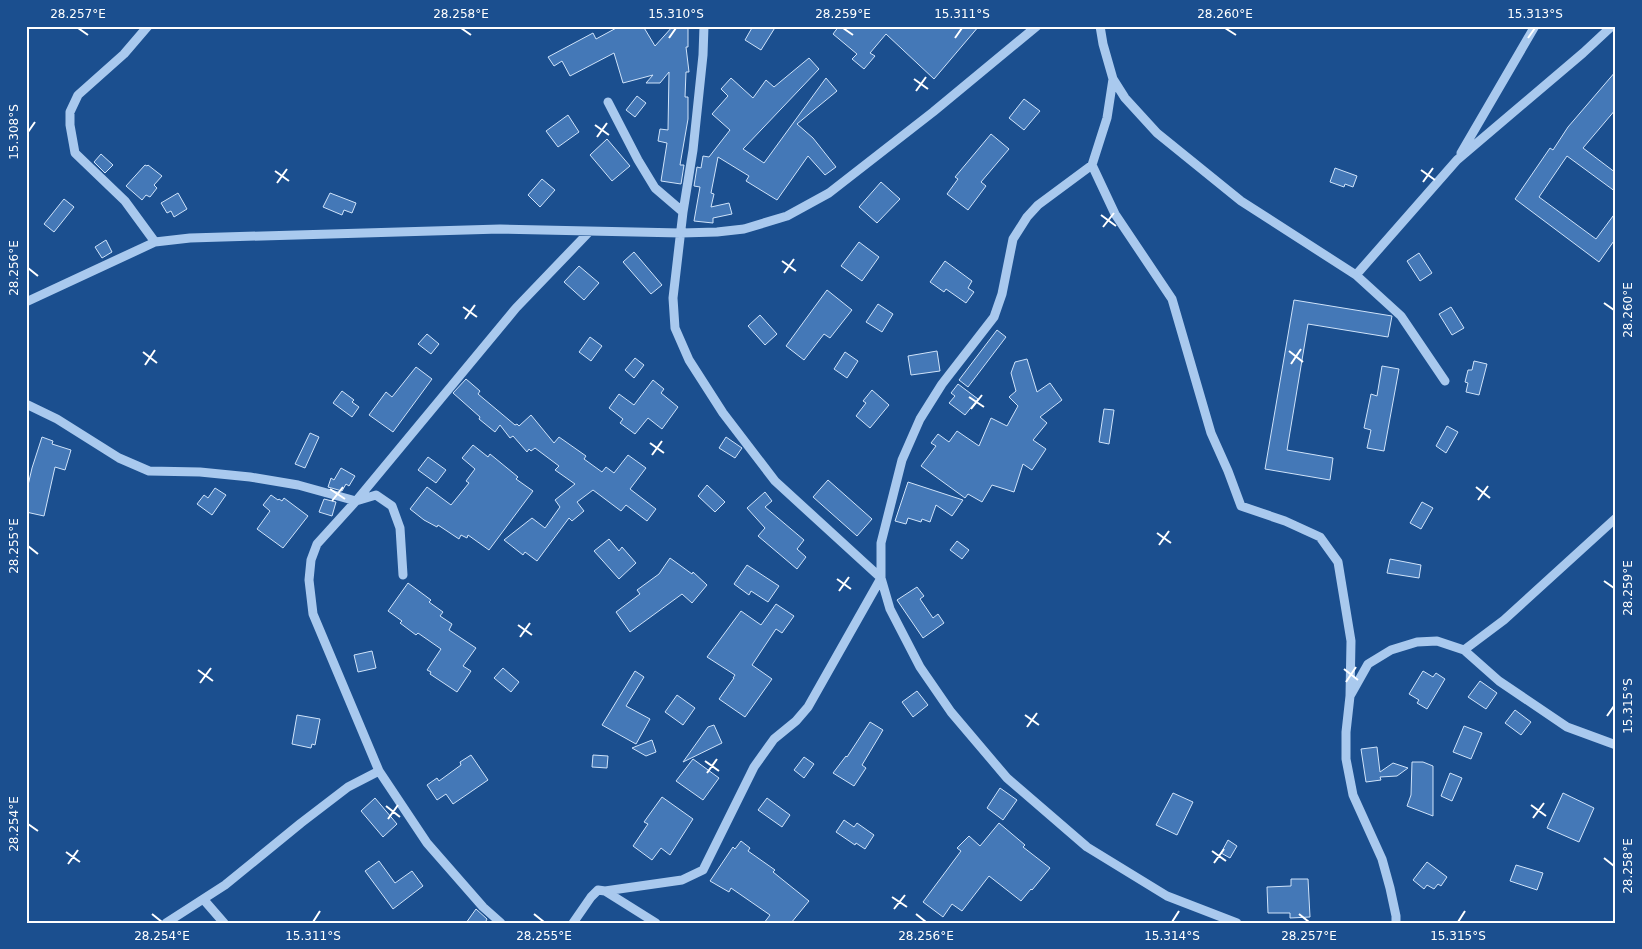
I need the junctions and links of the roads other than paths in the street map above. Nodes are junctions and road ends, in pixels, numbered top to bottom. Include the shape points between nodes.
1 (148, 26) edge
2 (704, 26) edge
3 (1037, 26) edge
4 (1100, 26) edge
5 (1535, 26) edge
6 (1612, 26) edge
7 (1113, 79) junction
8 (608, 102) dead end
9 (1457, 160) junction
10 (1092, 165) junction
11 (683, 212) junction
12 (589, 232) junction
13 (681, 233) junction
14 (156, 242) junction
15 (1356, 275) junction
16 (26, 302) edge
17 (1445, 381) dead end
18 (26, 404) edge
19 (356, 501) junction
20 (1616, 518) edge
21 (402, 575) dead end
22 (881, 578) junction
23 (1464, 650) junction
24 (1350, 696) junction
25 (1616, 745) edge
26 (379, 771) junction
27 (605, 891) junction
28 (204, 900) junction
29 (166, 923) edge
30 (224, 923) edge
31 (500, 923) edge
32 (573, 923) edge
33 (656, 923) edge
34 (1237, 923) edge
35 (1396, 923) edge

1 - 14 street via 124,54 78,95 70,112 70,125 75,153 125,200
2 - 11 street via 693,150
3 - 13 street via 829,193 787,216 744,229
4 - 7 street
5 - 9 street
6 - 9 street
7 - 10 street via 1108,118
7 - 15 street via 1125,98 1157,133 1242,200
8 - 11 street via 655,188
9 - 15 street
10 - 22 street via 1027,217 1013,239 994,317 942,384 920,419 902,460 881,543
10 - 24 street via 1115,214 1172,300 1210,433 1241,506 1320,537 1338,562 1351,641
11 - 13 street
12 - 13 street
12 - 14 street via 500,229 190,238
12 - 19 street via 516,308
13 - 22 street via 673,298 675,328 688,360 723,413 775,481
14 - 16 street
15 - 17 street via 1402,316
18 - 19 street via 57,419 118,458 149,471 250,477 298,485
19 - 21 street via 376,495 392,506 400,528
19 - 26 street via 317,544 311,560 310,595 313,614
20 - 23 street via 1504,620
22 - 27 street via 808,707 774,739 754,767 703,870 682,880
22 - 34 street via 890,609 920,667 951,712 1007,778 1086,847 1167,896
23 - 24 street via 1437,641 1417,642 1391,650 1368,664
23 - 25 street via 1499,680 1567,728
24 - 35 street via 1346,759 1353,795 1382,859
26 - 28 street via 348,787
26 - 31 street via 427,843
27 - 32 street via 598,890 591,897
27 - 33 street
28 - 29 street
28 - 30 street

